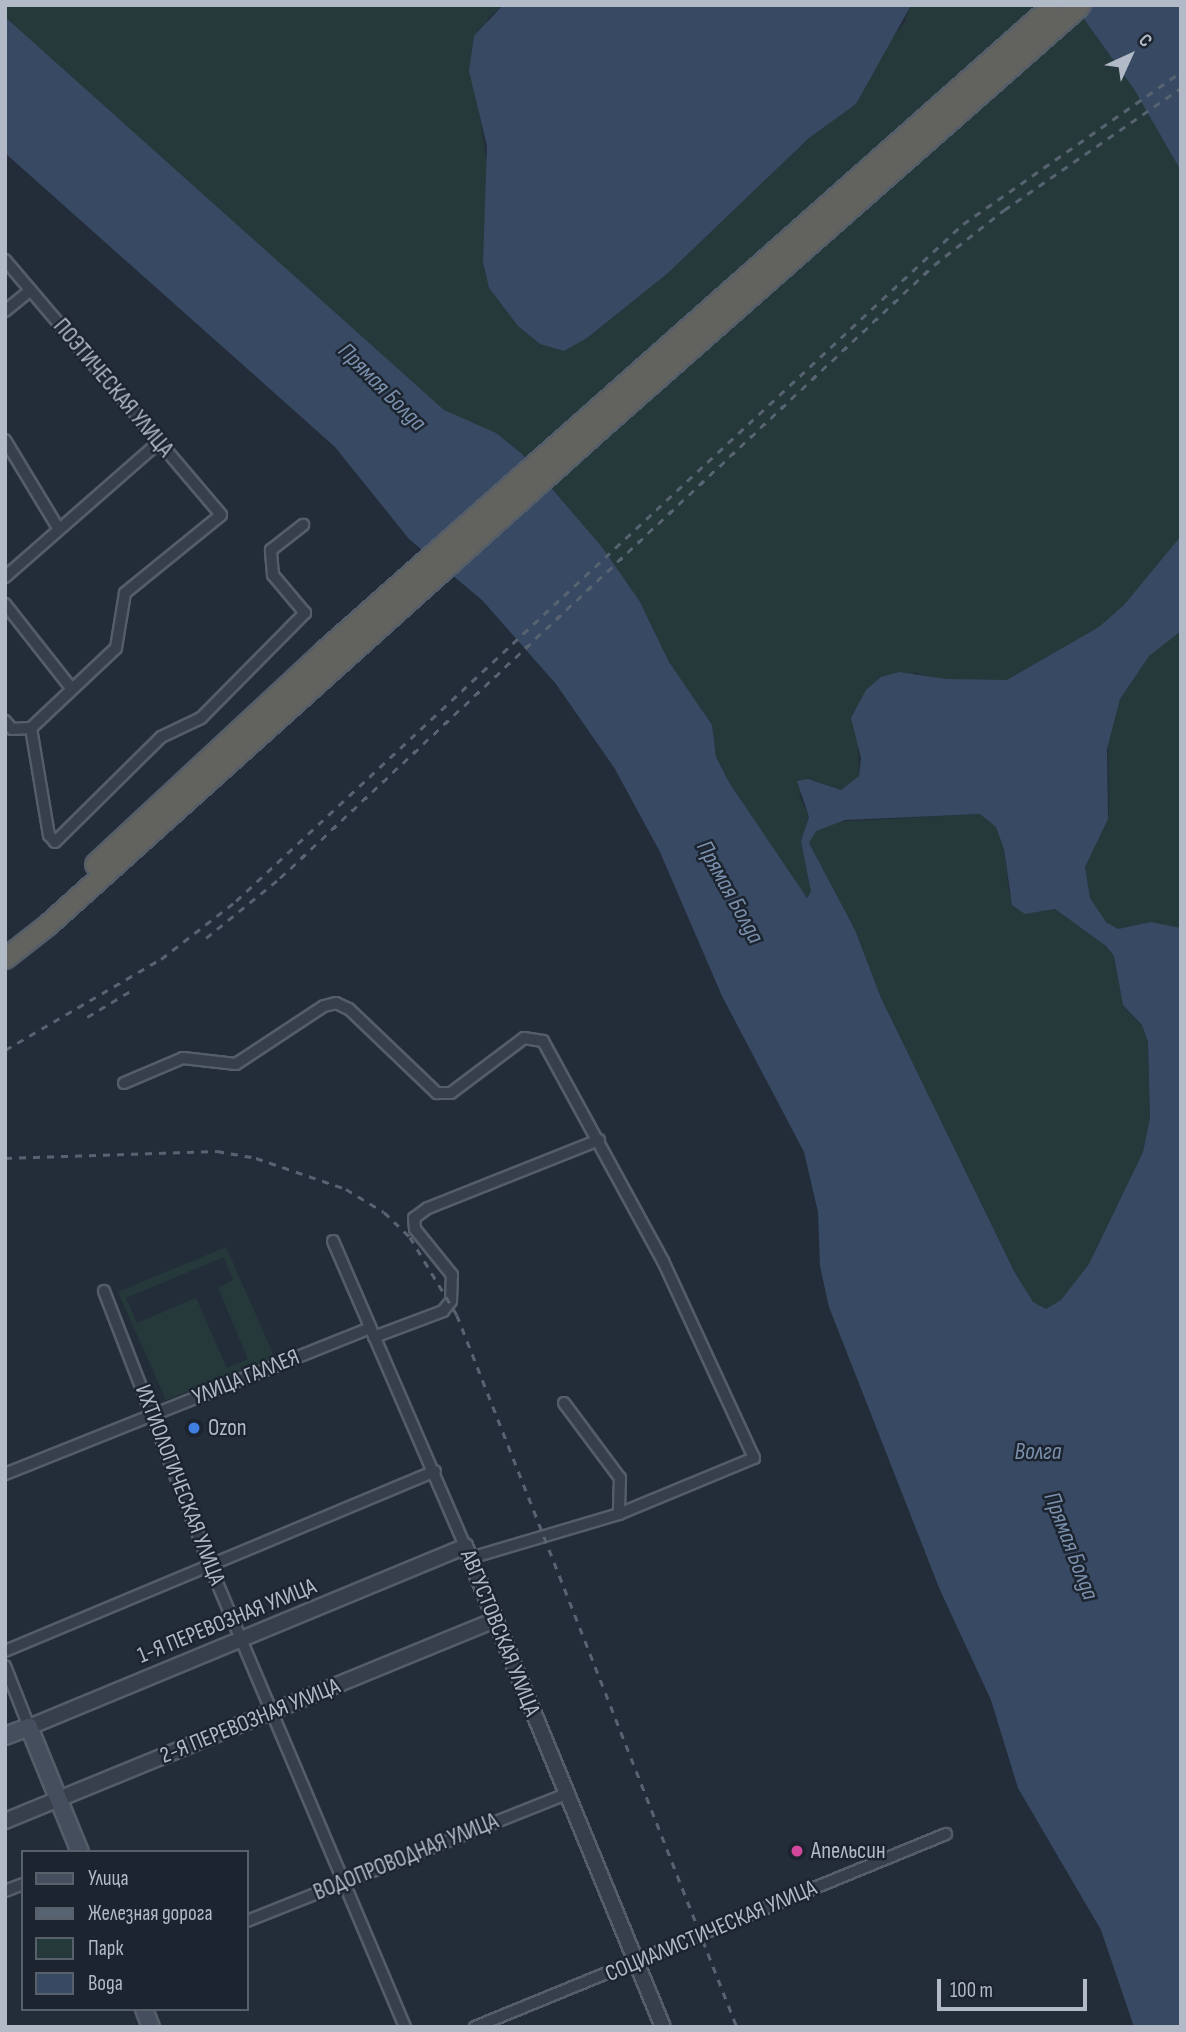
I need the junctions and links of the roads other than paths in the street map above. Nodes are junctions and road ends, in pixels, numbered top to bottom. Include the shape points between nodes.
1 (1053, 5) edge
2 (1080, 5) edge
3 (1038, 30) junction
4 (5, 260) edge
5 (31, 290) junction
6 (5, 311) edge
7 (5, 440) edge
8 (159, 442) junction
9 (303, 525) dead end
10 (58, 528) junction
11 (5, 577) edge
12 (5, 604) edge
13 (330, 657) junction
14 (71, 688) junction
15 (5, 721) edge
16 (30, 728) junction
17 (5, 943) edge
18 (5, 958) edge
19 (124, 1083) dead end
20 (599, 1140) junction
21 (333, 1241) dead end
22 (104, 1291) dead end
23 (372, 1333) junction
24 (564, 1403) dead end
25 (153, 1415) junction
26 (435, 1471) junction
27 (5, 1474) edge
28 (619, 1514) junction
29 (468, 1552) junction
30 (210, 1566) junction
31 (495, 1620) junction
32 (241, 1639) junction
33 (5, 1651) edge
34 (5, 1666) edge
35 (272, 1712) junction
36 (29, 1727) junction
37 (5, 1737) edge
38 (566, 1794) junction
39 (59, 1799) junction
40 (5, 1821) edge
41 (946, 1834) dead end
42 (79, 1850) edge
43 (343, 1881) junction
44 (248, 1920) edge
45 (637, 1962) junction
46 (145, 2011) edge
47 (152, 2027) edge
48 (405, 2027) edge
49 (475, 2027) edge
50 (663, 2027) edge

1 - 3 highway
2 - 3 highway
3 - 13 highway
4 - 5 street, ПОЭТИЧЕСКАЯ УЛИЦА
5 - 6 street
5 - 8 street, ПОЭТИЧЕСКАЯ УЛИЦА
7 - 10 street
8 - 10 street
8 - 14 street, ПОЭТИЧЕСКАЯ УЛИЦА via 221,515 125,593 116,649
9 - 16 street via 271,551 273,575 305,613 201,718 161,737 55,842 49,835
10 - 11 street
12 - 14 street
13 - 17 highway
13 - 18 highway via 47,925
14 - 16 street
15 - 16 street via 12,729
19 - 20 street via 183,1058 236,1064 324,1006 336,1003 349,1009 437,1093 451,1093 524,1038 543,1041
20 - 23 street, УЛИЦА ГАЛЛЕЯ via 428,1208 414,1218 415,1229 452,1275 451,1301 443,1311
20 - 28 street via 663,1261 754,1458
21 - 23 street, АВГУСТОВСКАЯ УЛИЦА
22 - 25 street, ИХТИОЛОГИЧЕСКАЯ УЛИЦА
23 - 25 street, УЛИЦА ГАЛЛЕЯ
23 - 26 street, АВГУСТОВСКАЯ УЛИЦА
24 - 28 street via 620,1478
25 - 27 street, УЛИЦА ГАЛЛЕЯ
25 - 30 street, ИХТИОЛОГИЧЕСКАЯ УЛИЦА
26 - 29 street, АВГУСТОВСКАЯ УЛИЦА
26 - 30 street
28 - 29 street
29 - 31 street, АВГУСТОВСКАЯ УЛИЦА
29 - 32 street, 1-Я ПЕРЕВОЗНАЯ УЛИЦА
30 - 32 street, ИХТИОЛОГИЧЕСКАЯ УЛИЦА
30 - 33 street
31 - 35 street, 2-Я ПЕРЕВОЗНАЯ УЛИЦА
31 - 38 street, АВГУСТОВСКАЯ УЛИЦА
32 - 35 street, ИХТИОЛОГИЧЕСКАЯ УЛИЦА
32 - 36 street, 1-Я ПЕРЕВОЗНАЯ УЛИЦА
34 - 36 street
35 - 39 street, 2-Я ПЕРЕВОЗНАЯ УЛИЦА
35 - 43 street, ИХТИОЛОГИЧЕСКАЯ УЛИЦА
36 - 37 main road, 1-Я ПЕРЕВОЗНАЯ УЛИЦА
36 - 39 main road
38 - 43 street, ВОДОПРОВОДНАЯ УЛИЦА
38 - 45 street, АВГУСТОВСКАЯ УЛИЦА
39 - 40 street, 2-Я ПЕРЕВОЗНАЯ УЛИЦА
39 - 42 main road
41 - 45 street, СОЦИАЛИСТИЧЕСКАЯ УЛИЦА
43 - 44 street, ВОДОПРОВОДНАЯ УЛИЦА
43 - 48 street, ИХТИОЛОГИЧЕСКАЯ УЛИЦА
45 - 49 street, СОЦИАЛИСТИЧЕСКАЯ УЛИЦА
45 - 50 street, АВГУСТОВСКАЯ УЛИЦА
46 - 47 main road

